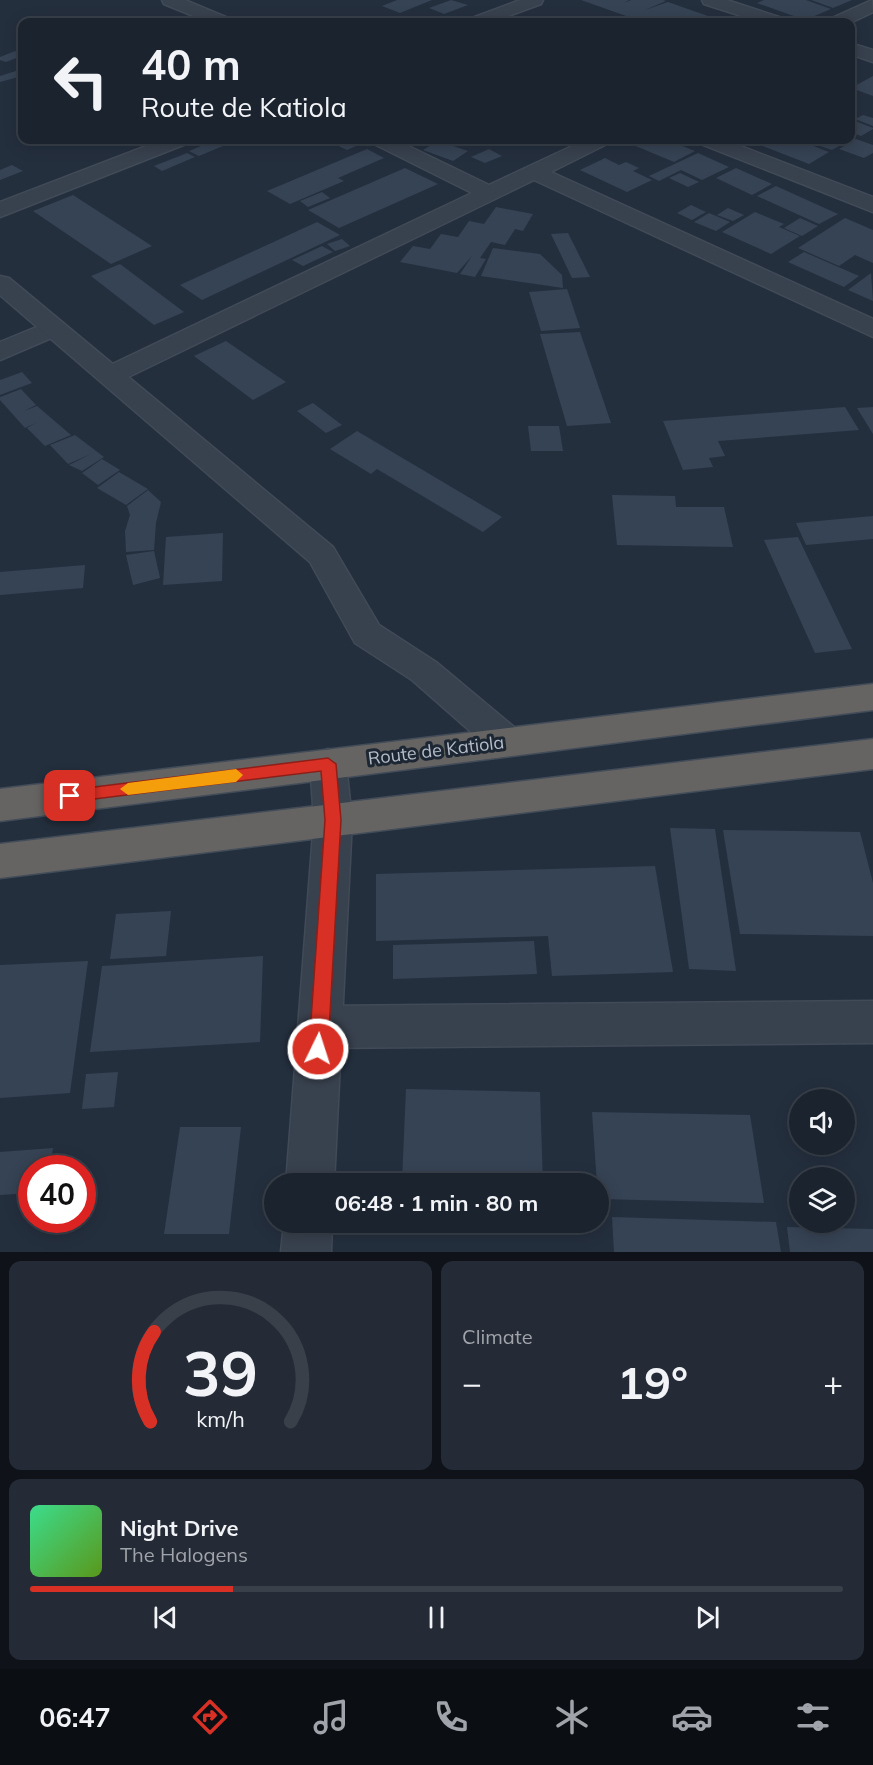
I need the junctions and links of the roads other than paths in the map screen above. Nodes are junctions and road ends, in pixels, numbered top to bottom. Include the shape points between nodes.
1 (170, 0) edge
2 (710, 0) edge
3 (523, 2) edge
4 (873, 5) edge
5 (213, 18) edge
6 (487, 18) edge
7 (764, 18) edge
8 (846, 18) edge
9 (855, 50) edge
10 (873, 56) edge
11 (169, 144) edge
12 (389, 144) edge
13 (592, 144) edge
14 (718, 144) edge
15 (534, 172) junction
16 (489, 193) junction
17 (873, 205) edge
18 (0, 210) edge
19 (0, 283) edge
20 (54, 328) junction
21 (873, 329) edge
22 (0, 352) edge
23 (111, 375) junction
24 (873, 697) edge
25 (507, 742) junction
26 (873, 754) edge
27 (328, 764) junction
28 (0, 805) edge
29 (333, 820) junction
30 (0, 861) edge
31 (873, 1022) edge
32 (320, 1027) junction
33 (311, 1173) edge
34 (307, 1233) edge
35 (306, 1252) edge

1 - 5 street
2 - 7 street
3 - 6 street
4 - 8 street
9 - 10 street
11 - 18 street
12 - 16 street
13 - 15 street
14 - 17 street
15 - 16 street
15 - 21 street
16 - 23 street
19 - 20 street
20 - 22 street
20 - 23 street
23 - 25 street via 321,555 367,634 424,670
24 - 25 highway, Route de Katiola
25 - 27 highway, Route de Katiola
26 - 29 highway
27 - 28 highway, Route de Katiola
27 - 29 street
29 - 30 highway
29 - 32 street
31 - 32 street
32 - 33 street
34 - 35 street

